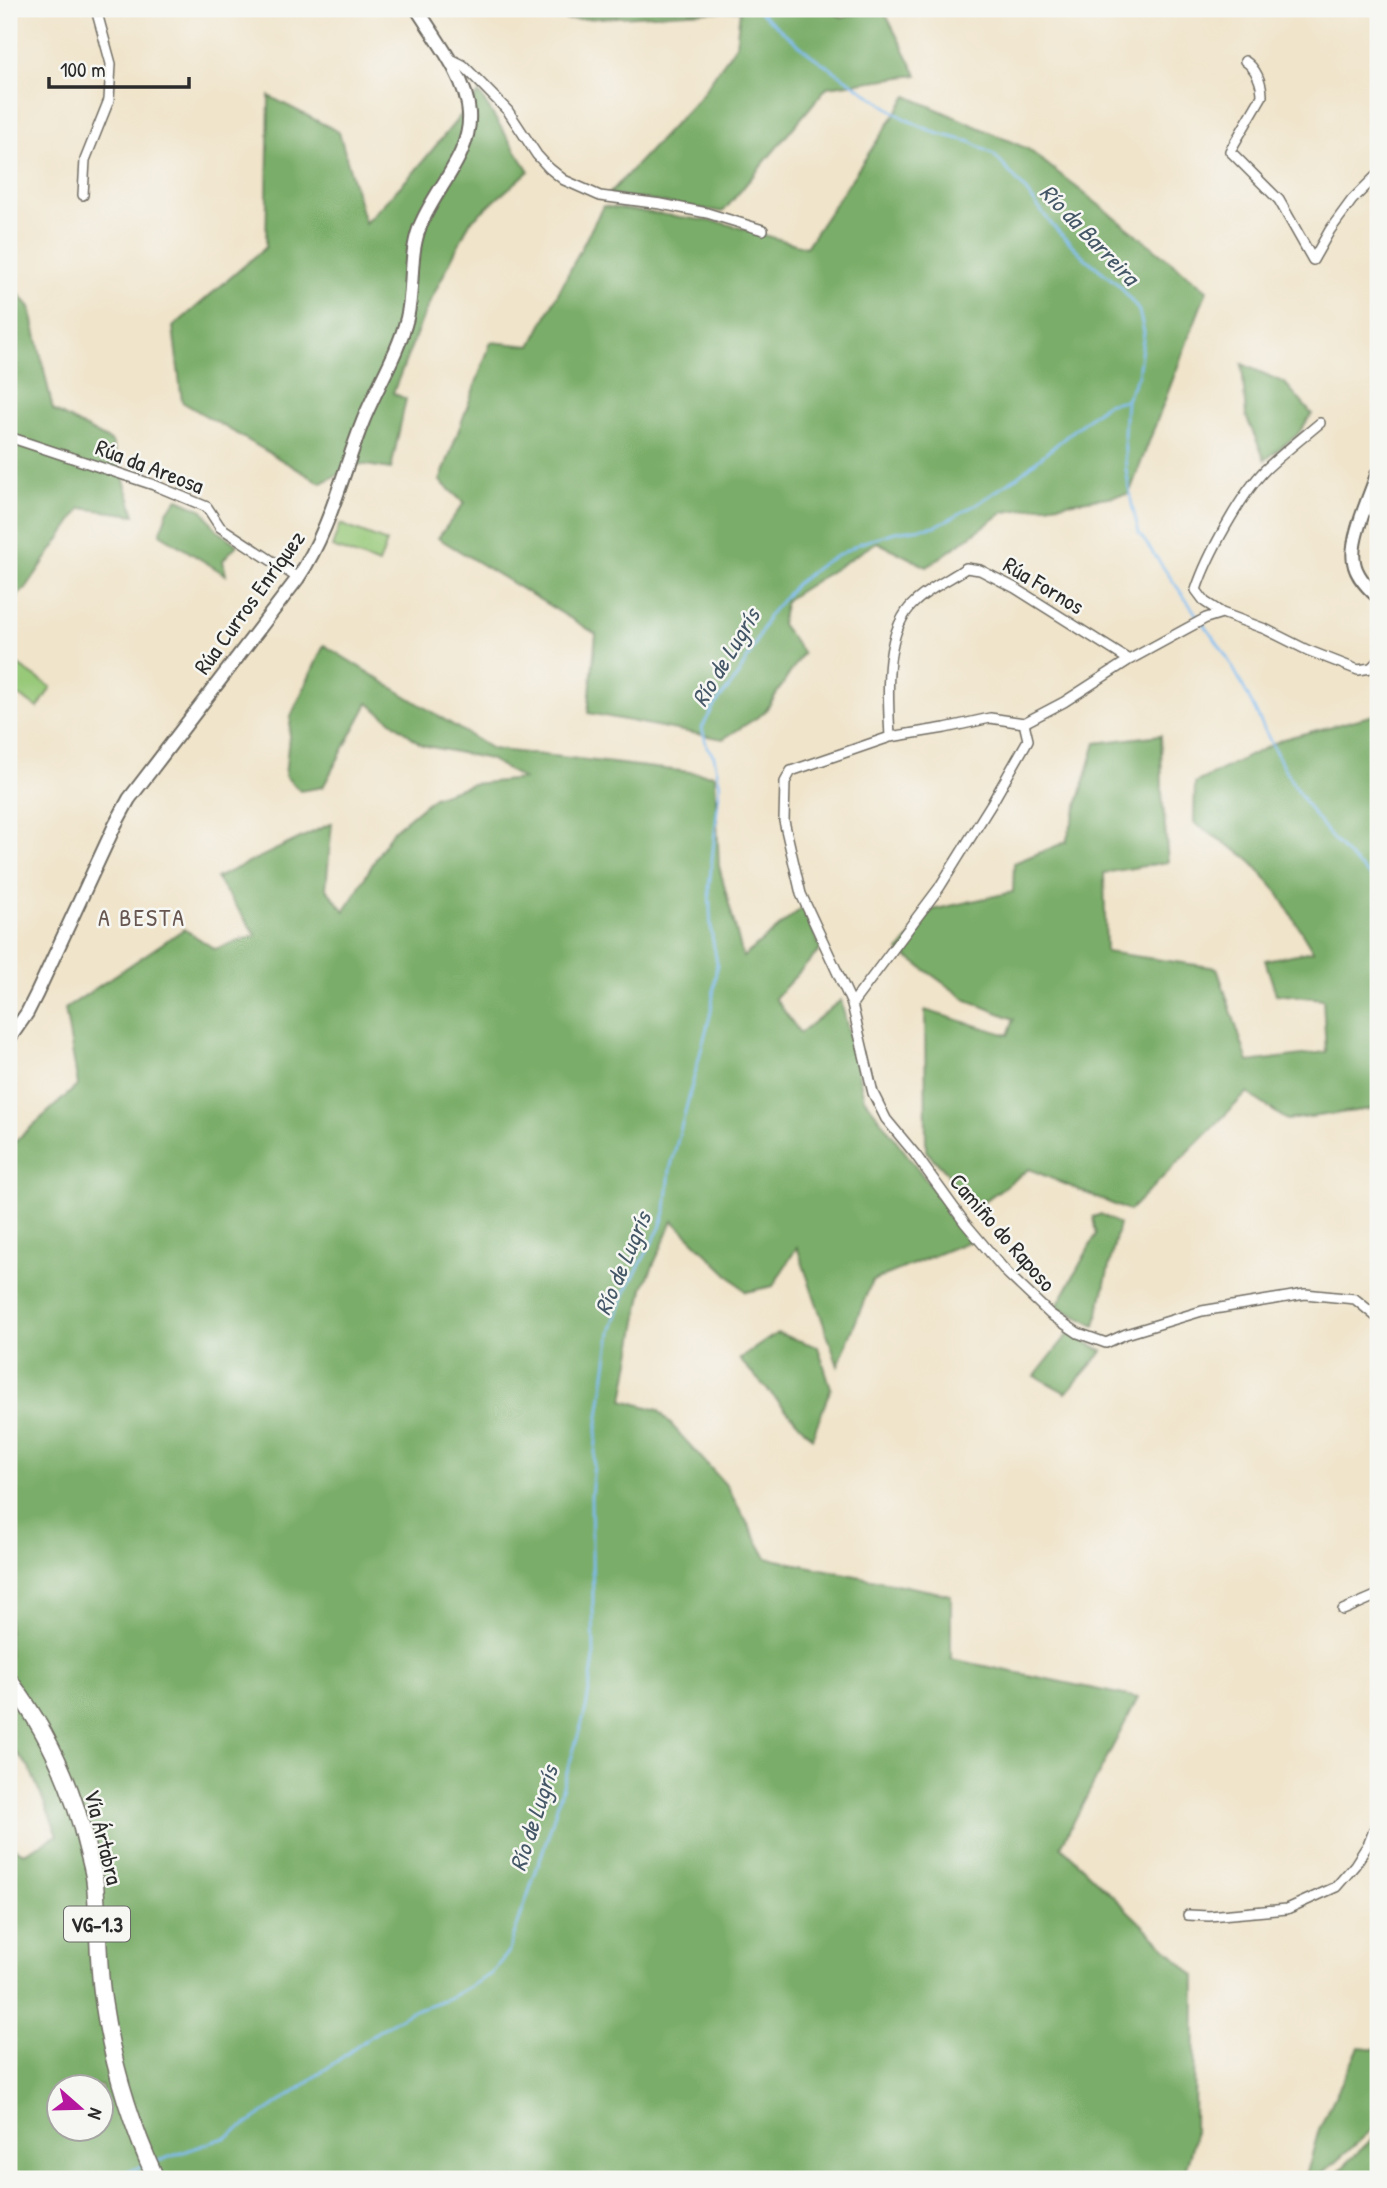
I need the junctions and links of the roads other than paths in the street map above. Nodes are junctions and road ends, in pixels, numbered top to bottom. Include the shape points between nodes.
1 (417, 9) edge
2 (98, 11) edge
3 (447, 58) junction
4 (1245, 61) dead end
5 (1378, 174) edge
6 (83, 195) dead end
7 (763, 230) dead end
8 (1320, 423) dead end
9 (9, 437) edge
10 (1378, 472) edge
11 (298, 578) junction
12 (1378, 597) edge
13 (1222, 613) junction
14 (1129, 660) junction
15 (1378, 661) edge
16 (1024, 723) junction
17 (890, 737) junction
18 (852, 1004) junction
19 (9, 1039) edge
20 (1378, 1318) edge
21 (1378, 1595) edge
22 (1343, 1610) dead end
23 (9, 1680) edge
24 (1378, 1820) edge
25 (1188, 1915) dead end
26 (156, 2179) edge

1 - 3 street, Rúa Curros Enríquez
2 - 6 street via 111,64 109,100 85,160
3 - 7 street via 463,65 508,111 537,155 564,180 600,196 707,213
3 - 11 street, Rúa Curros Enríquez via 465,90 468,132 462,152 419,229 402,337 364,419 325,529
4 - 5 street via 1257,76 1262,96 1230,151 1279,200 1313,260 1352,200
8 - 13 street via 1265,470 1202,571 1196,590
9 - 11 street, Rúa da Areosa via 206,507 220,527
10 - 12 street via 1353,550 1362,581
11 - 19 street, Rúa Curros Enríquez via 129,799 37,993
13 - 14 street
13 - 15 street via 1358,670 1371,668
14 - 16 street
14 - 17 street, Rúa Fornos via 1015,588 966,568 915,602 902,619 892,647 888,681
16 - 17 street via 990,718
16 - 18 street via 1028,740 992,803 921,914
17 - 18 street via 791,771 785,782 784,821 801,894
18 - 20 street, Camiño do Raposo via 873,1093 886,1119 1008,1274 1078,1332 1106,1343 1202,1311 1305,1294 1355,1299
21 - 22 street
23 - 26 highway, Vía Ártabra / VG-1.3 via 55,1753 79,1815 95,1882 97,1949 116,2071
24 - 25 street via 1369,1843 1336,1887 1287,1909

